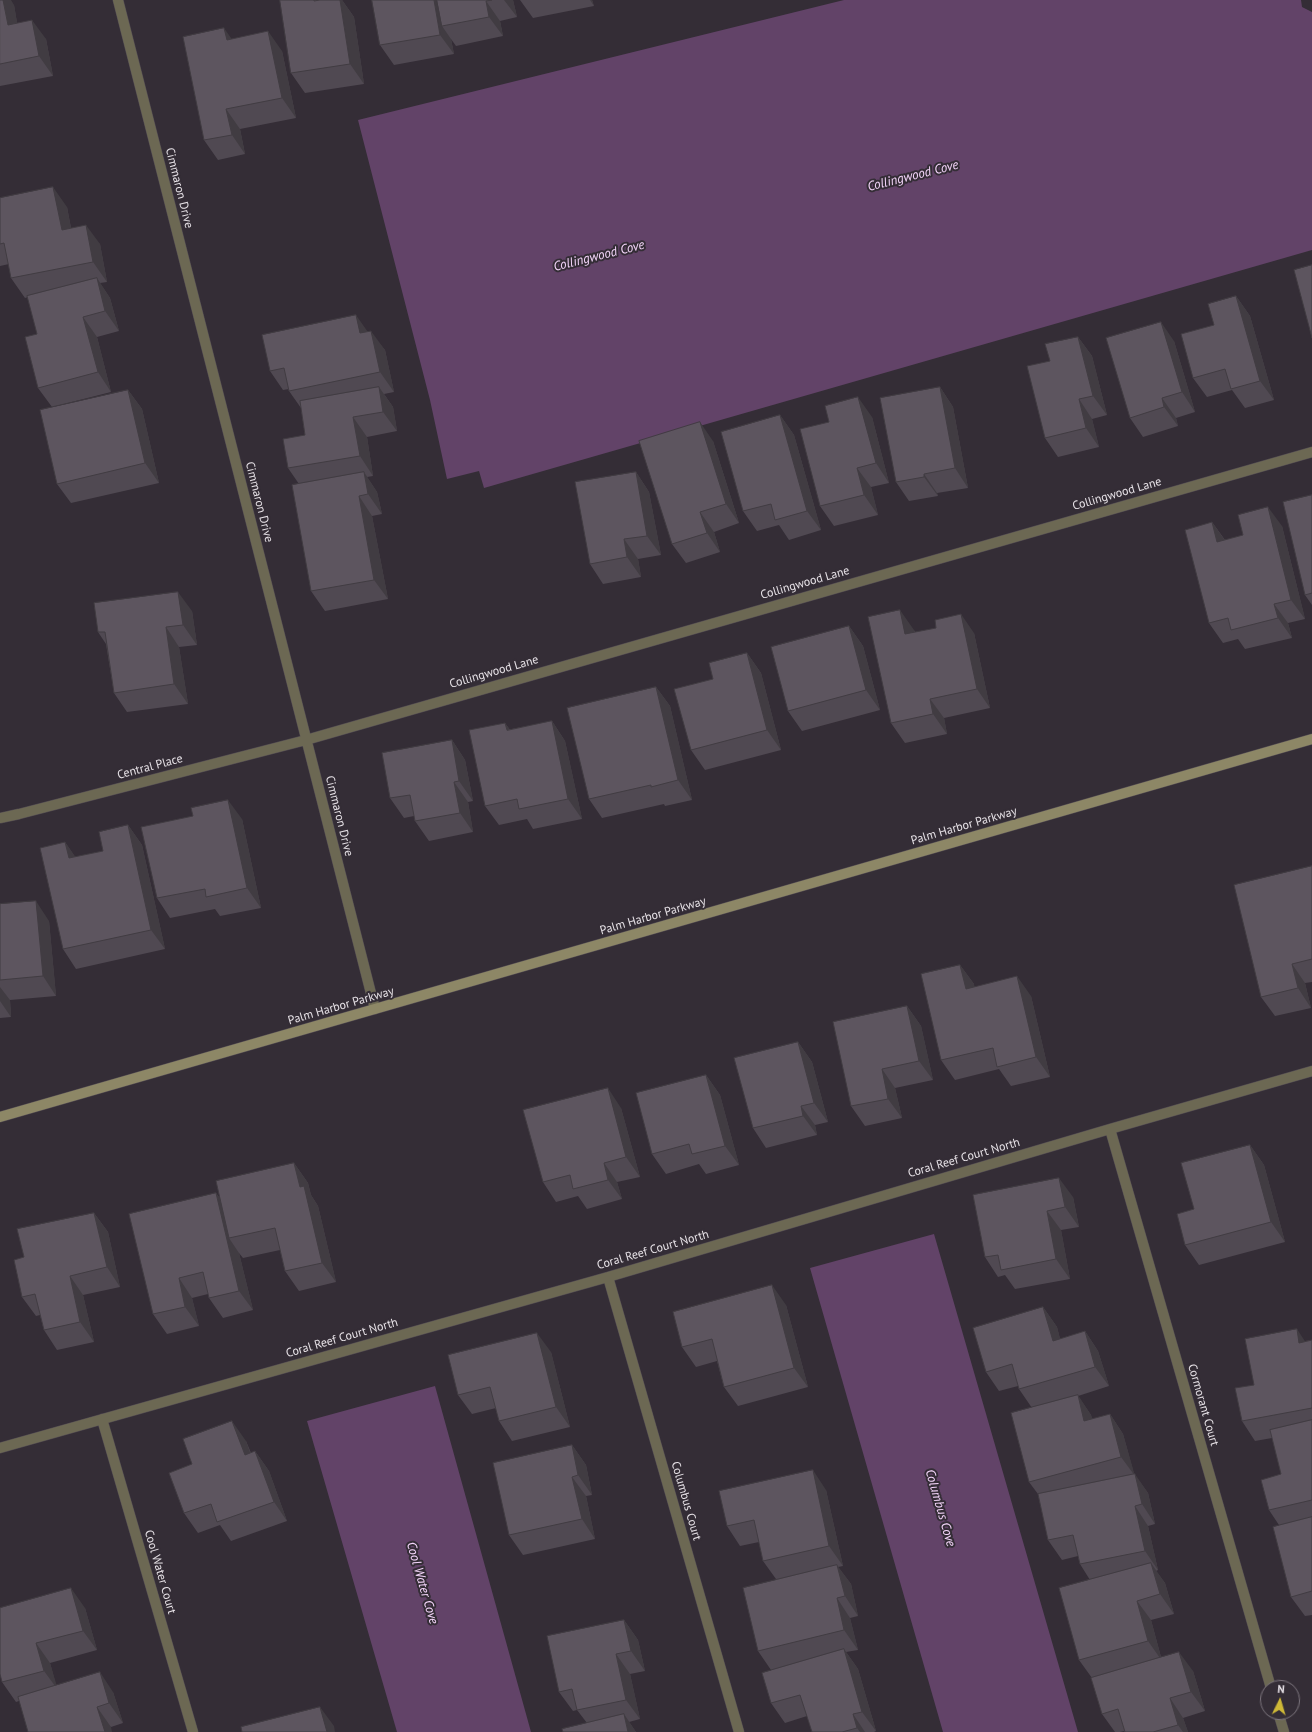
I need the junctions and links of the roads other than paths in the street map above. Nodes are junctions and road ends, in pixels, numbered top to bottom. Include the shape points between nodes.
1 (118, 0) edge
2 (1312, 452) edge
3 (1312, 739) edge
4 (306, 740) junction
5 (0, 818) edge
6 (376, 1010) junction
7 (1312, 1071) edge
8 (0, 1117) edge
9 (1110, 1129) junction
10 (608, 1277) junction
11 (102, 1419) junction
12 (0, 1448) edge
13 (1269, 1680) edge
14 (1280, 1720) edge
15 (192, 1732) edge
16 (739, 1732) edge
17 (1284, 1732) edge

1 - 4 street, Cimmaron Drive
2 - 4 street, Collingwood Lane
3 - 6 street, Palm Harbor Parkway
4 - 5 street, Central Place
4 - 6 street, Cimmaron Drive
6 - 8 street, Palm Harbor Parkway
7 - 9 street, Coral Reef Court North
9 - 10 street, Coral Reef Court North
9 - 13 street, Cormorant Court
10 - 11 street, Coral Reef Court North
10 - 16 street, Columbus Court
11 - 12 street, Coral Reef Court North
11 - 15 street, Cool Water Court
14 - 17 street

